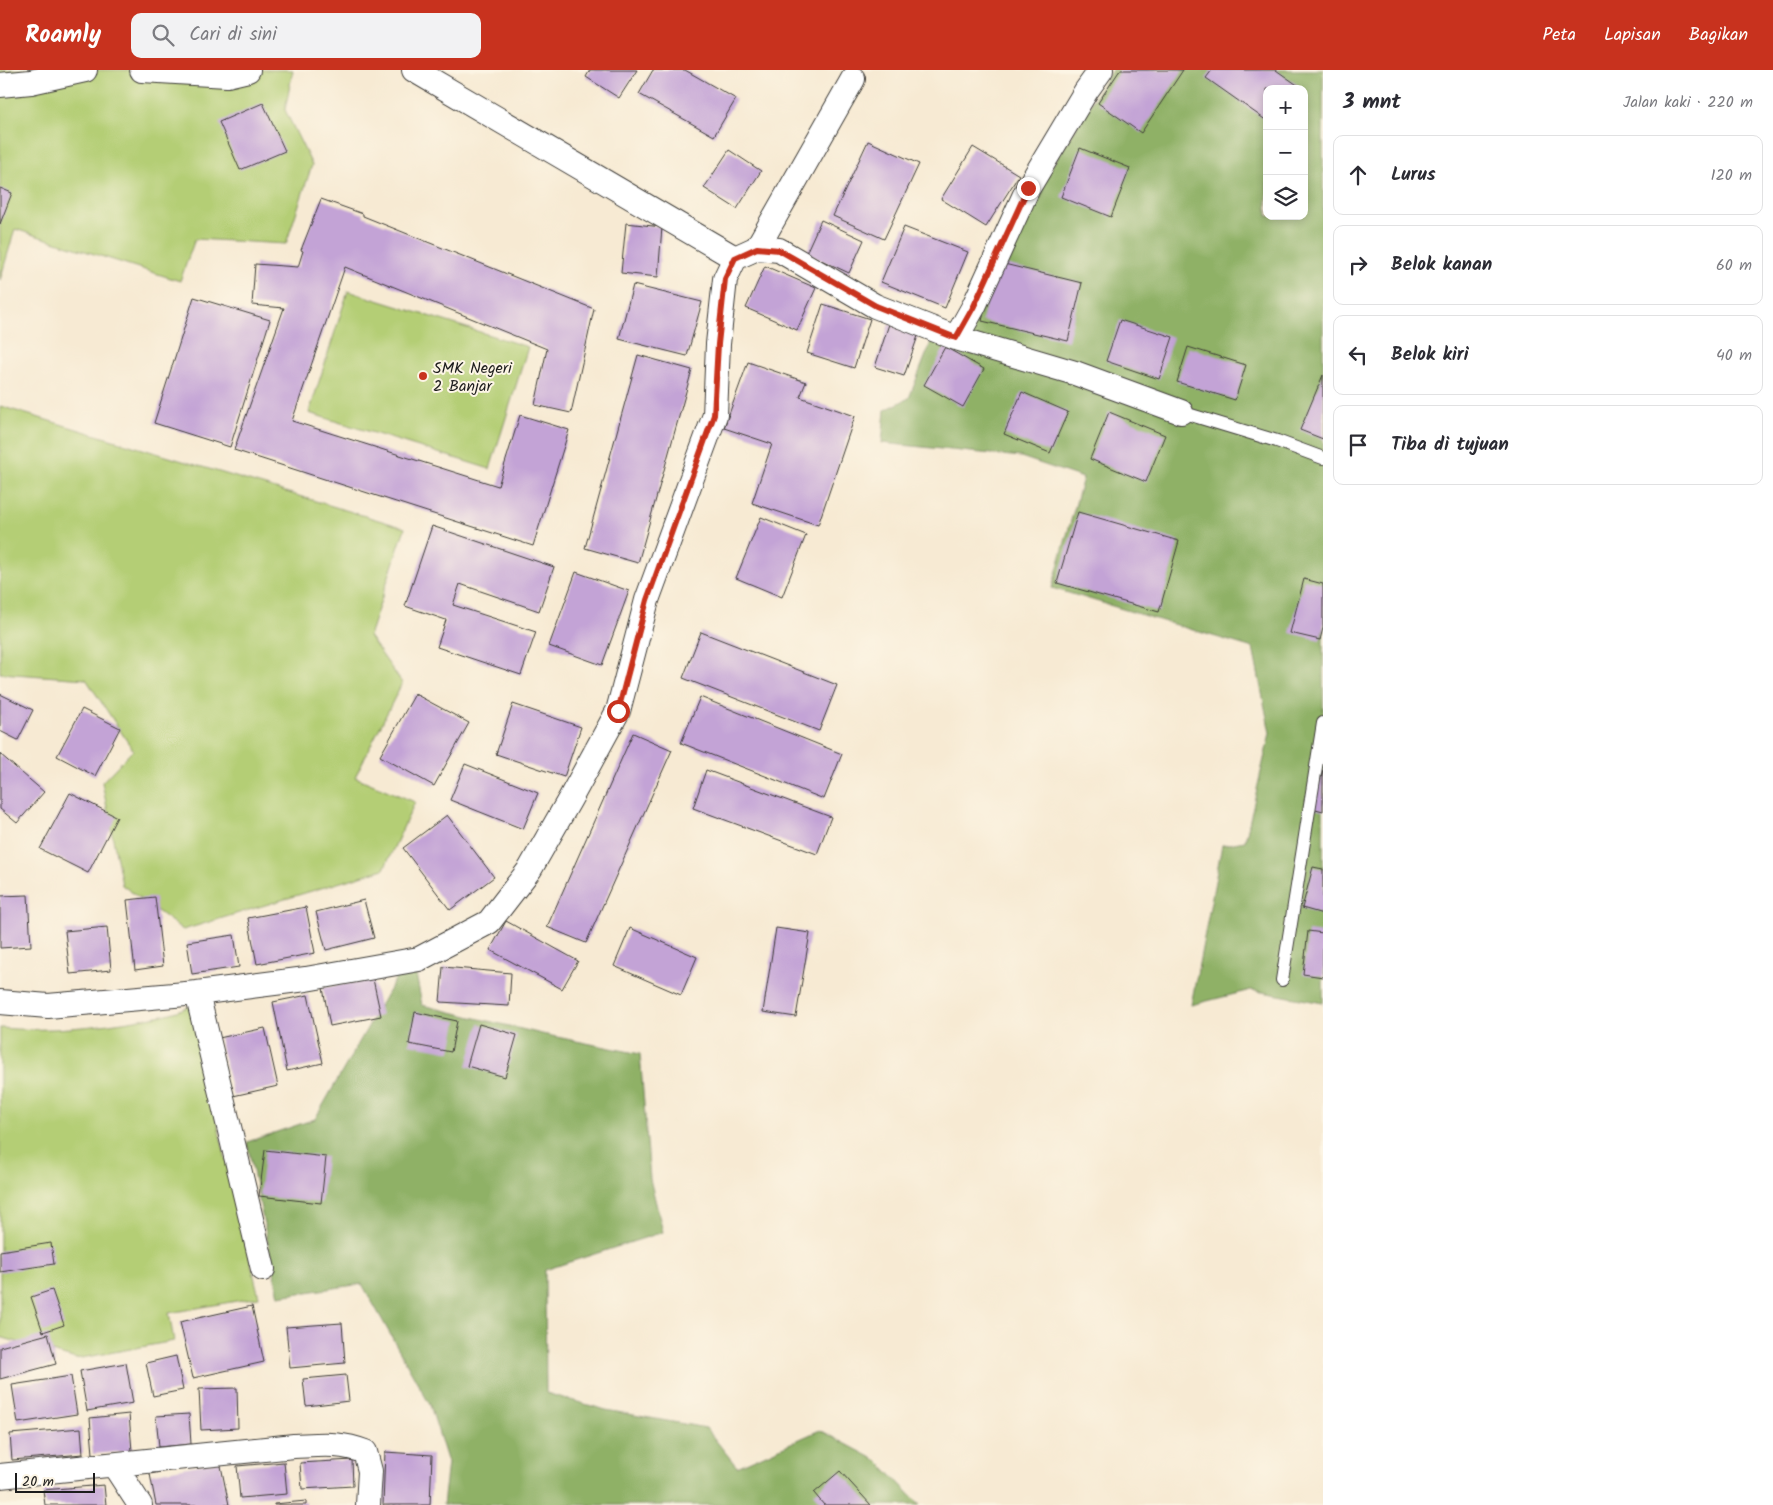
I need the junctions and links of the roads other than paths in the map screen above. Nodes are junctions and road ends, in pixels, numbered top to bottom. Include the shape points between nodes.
1 (85, 70) edge
2 (142, 70) edge
3 (248, 70) edge
4 (414, 70) edge
5 (1101, 70) edge
6 (853, 79) dead end
7 (0, 85) edge
8 (757, 248) junction
9 (735, 258) junction
10 (956, 338) junction
11 (1181, 412) joint
12 (1323, 458) edge
13 (1323, 723) edge
14 (1282, 980) dead end
15 (197, 993) junction
16 (0, 1002) edge
17 (263, 1269) dead end
18 (114, 1465) junction
19 (0, 1476) edge
20 (140, 1505) edge
21 (368, 1505) edge

1 - 7 street
2 - 3 street via 227,75
4 - 9 street
5 - 10 street via 1028,188
6 - 8 street
8 - 9 street
8 - 10 street via 779,250 876,306
9 - 15 street via 725,279 714,415 647,600 618,711 530,869 489,922 419,959 306,979
10 - 11 street via 1075,373
11 - 12 lane
13 - 14 lane
15 - 16 street via 48,1006
15 - 17 street
18 - 19 street
18 - 20 street
18 - 21 street via 294,1446 349,1446 365,1452 370,1472

